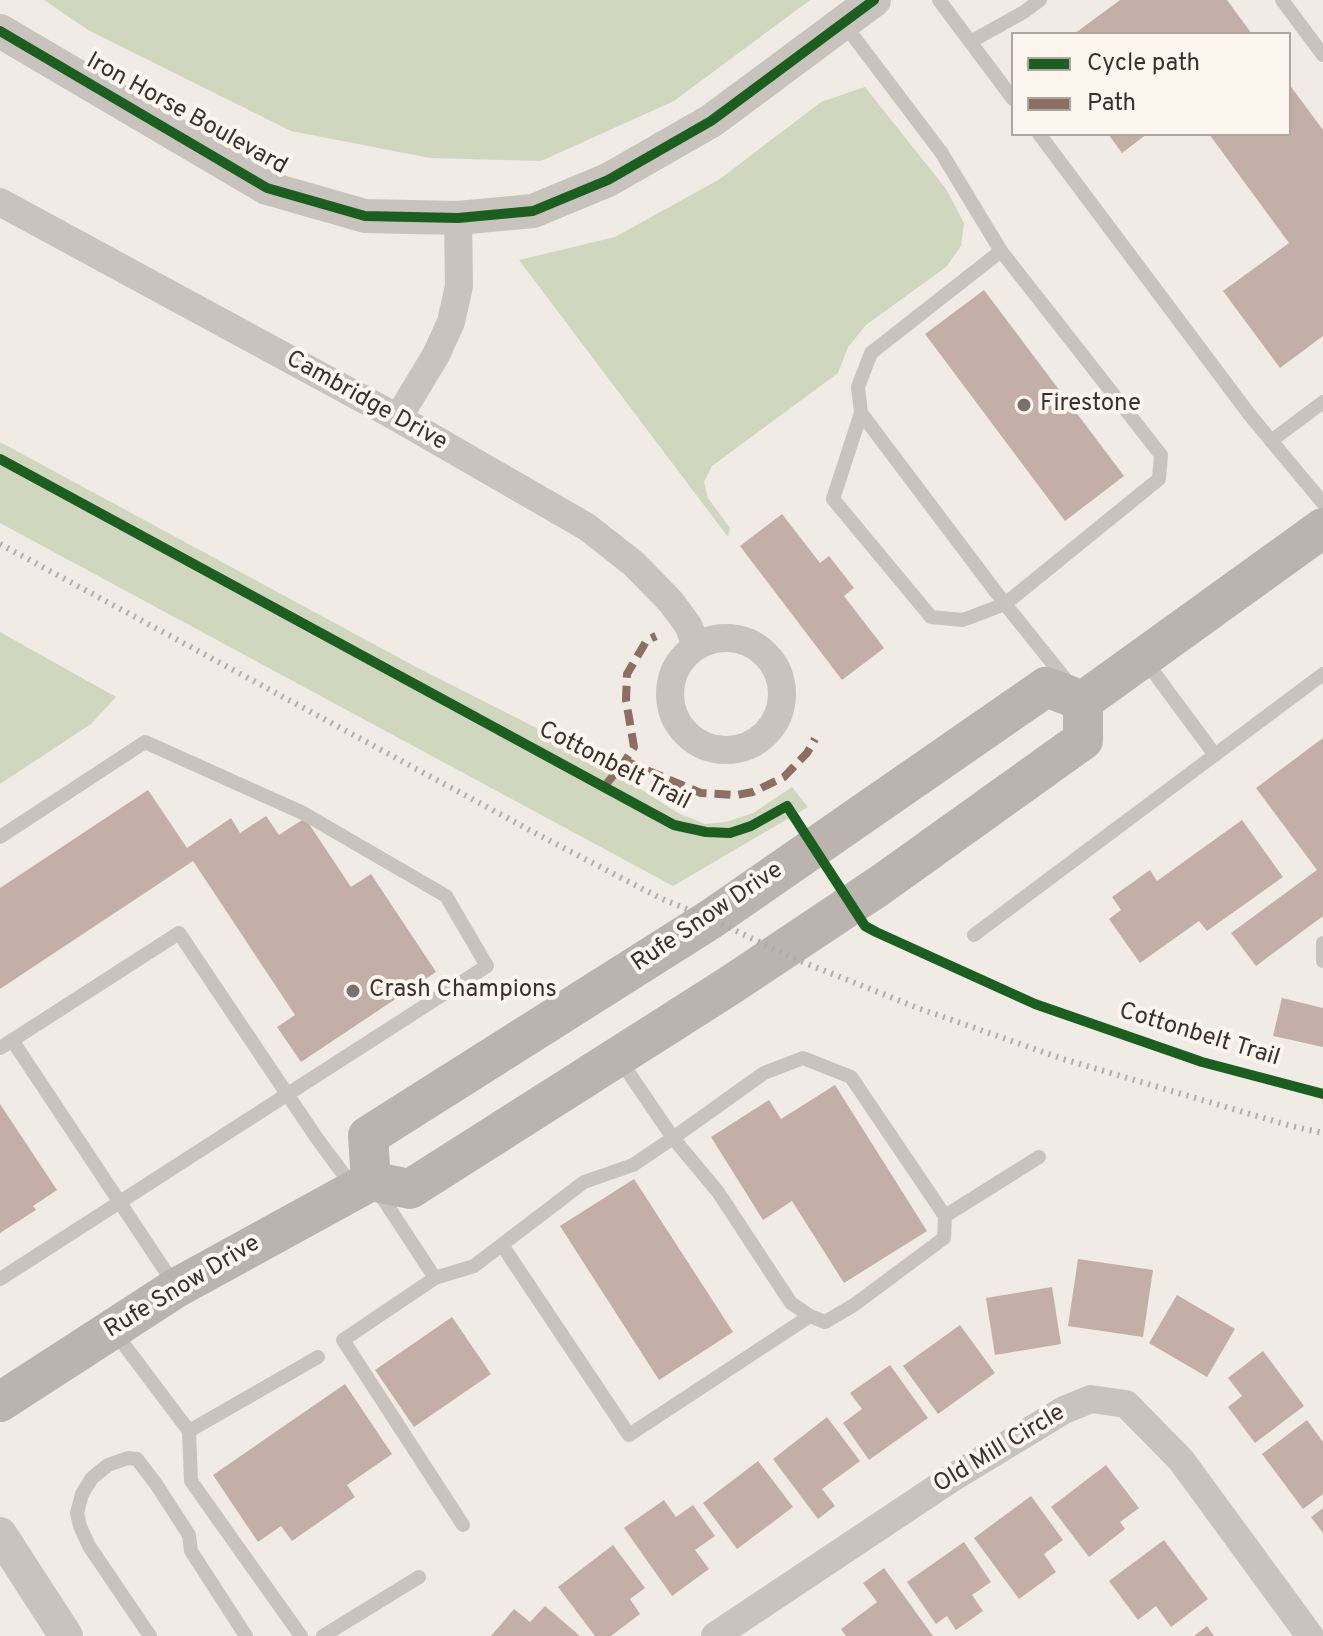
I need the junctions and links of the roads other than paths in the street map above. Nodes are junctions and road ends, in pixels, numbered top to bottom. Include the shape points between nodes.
1 (874, 0) edge
2 (939, 0) edge
3 (1040, 0) edge
4 (1282, 0) edge
5 (844, 23) junction
6 (0, 31) edge
7 (970, 42) junction
8 (1323, 55) edge
9 (1011, 96) edge
10 (1041, 136) edge
11 (0, 202) edge
12 (458, 218) junction
13 (1001, 251) junction
14 (1323, 402) edge
15 (861, 413) junction
16 (398, 418) junction
17 (1271, 441) junction
18 (1323, 503) edge
19 (1323, 528) edge
20 (1005, 604) junction
21 (696, 645) junction
22 (1143, 658) junction
23 (1323, 674) edge
24 (1083, 701) junction
25 (1215, 755) junction
26 (0, 837) edge
27 (974, 935) dead end
28 (1323, 943) edge
29 (1323, 961) edge
30 (6, 1044) edge
31 (617, 1057) junction
32 (287, 1093) junction
33 (673, 1138) junction
34 (1039, 1157) dead end
35 (363, 1186) junction
36 (121, 1201) junction
37 (945, 1216) junction
38 (502, 1245) junction
39 (435, 1278) junction
40 (0, 1279) edge
41 (176, 1288) junction
42 (810, 1316) junction
43 (112, 1329) junction
44 (318, 1357) dead end
45 (0, 1402) edge
46 (189, 1431) junction
47 (463, 1525) dead end
48 (0, 1534) edge
49 (419, 1577) dead end
50 (66, 1636) edge
51 (150, 1636) edge
52 (246, 1636) edge
53 (301, 1636) edge
54 (323, 1636) edge
55 (715, 1636) edge
56 (1310, 1636) edge

1 - 5 street, Iron Horse Boulevard
2 - 7 lane
3 - 7 lane
4 - 8 lane
5 - 12 street, Iron Horse Boulevard via 711,121 608,180 533,211
5 - 13 lane via 941,152
6 - 12 street, Iron Horse Boulevard via 267,188 365,216
7 - 9 lane
10 - 17 lane
11 - 16 street, Cambridge Drive
12 - 16 street via 459,286 451,322
13 - 15 lane via 871,353 858,387
13 - 20 lane via 1161,455 1159,479
14 - 17 lane
15 - 20 lane
15 - 20 lane via 833,499 931,617 963,620
16 - 21 street, Cambridge Drive via 587,527 671,602
17 - 18 lane
19 - 22 main road
20 - 24 lane
21 - 21 street via 676,666 671,680 671,709 678,724 711,747 751,744 769,729 780,708 782,691 771,660 744,640 727,637
22 - 24 main road
22 - 25 lane
23 - 25 lane
24 - 31 main road via 1083,740 879,886
24 - 35 main road, Rufe Snow Drive via 1046,687 711,919 368,1136
25 - 27 lane
26 - 32 lane via 145,742 303,813 446,896 487,966
28 - 29 lane
30 - 32 lane via 179,933
30 - 36 lane
31 - 33 lane
31 - 35 main road via 410,1189
32 - 35 lane
32 - 36 lane
33 - 37 lane via 764,1073 803,1058 851,1077
33 - 38 lane via 633,1165 584,1182
33 - 42 lane via 718,1192 791,1303
34 - 37 lane
35 - 39 lane
35 - 41 main road, Rufe Snow Drive
36 - 40 lane
36 - 41 lane
37 - 42 lane via 944,1238 854,1305 825,1322
38 - 39 lane via 474,1266
38 - 42 lane via 629,1435
39 - 47 lane via 343,1340
41 - 43 main road, Rufe Snow Drive
43 - 45 main road, Rufe Snow Drive
43 - 46 lane
44 - 46 lane
46 - 53 lane via 191,1481
48 - 50 street
49 - 54 lane
51 - 52 lane via 89,1546 77,1513 92,1478 128,1458 137,1459 156,1484 189,1535 191,1551
55 - 56 street, Old Mill Circle via 952,1478 1091,1399 1126,1404 1181,1460

